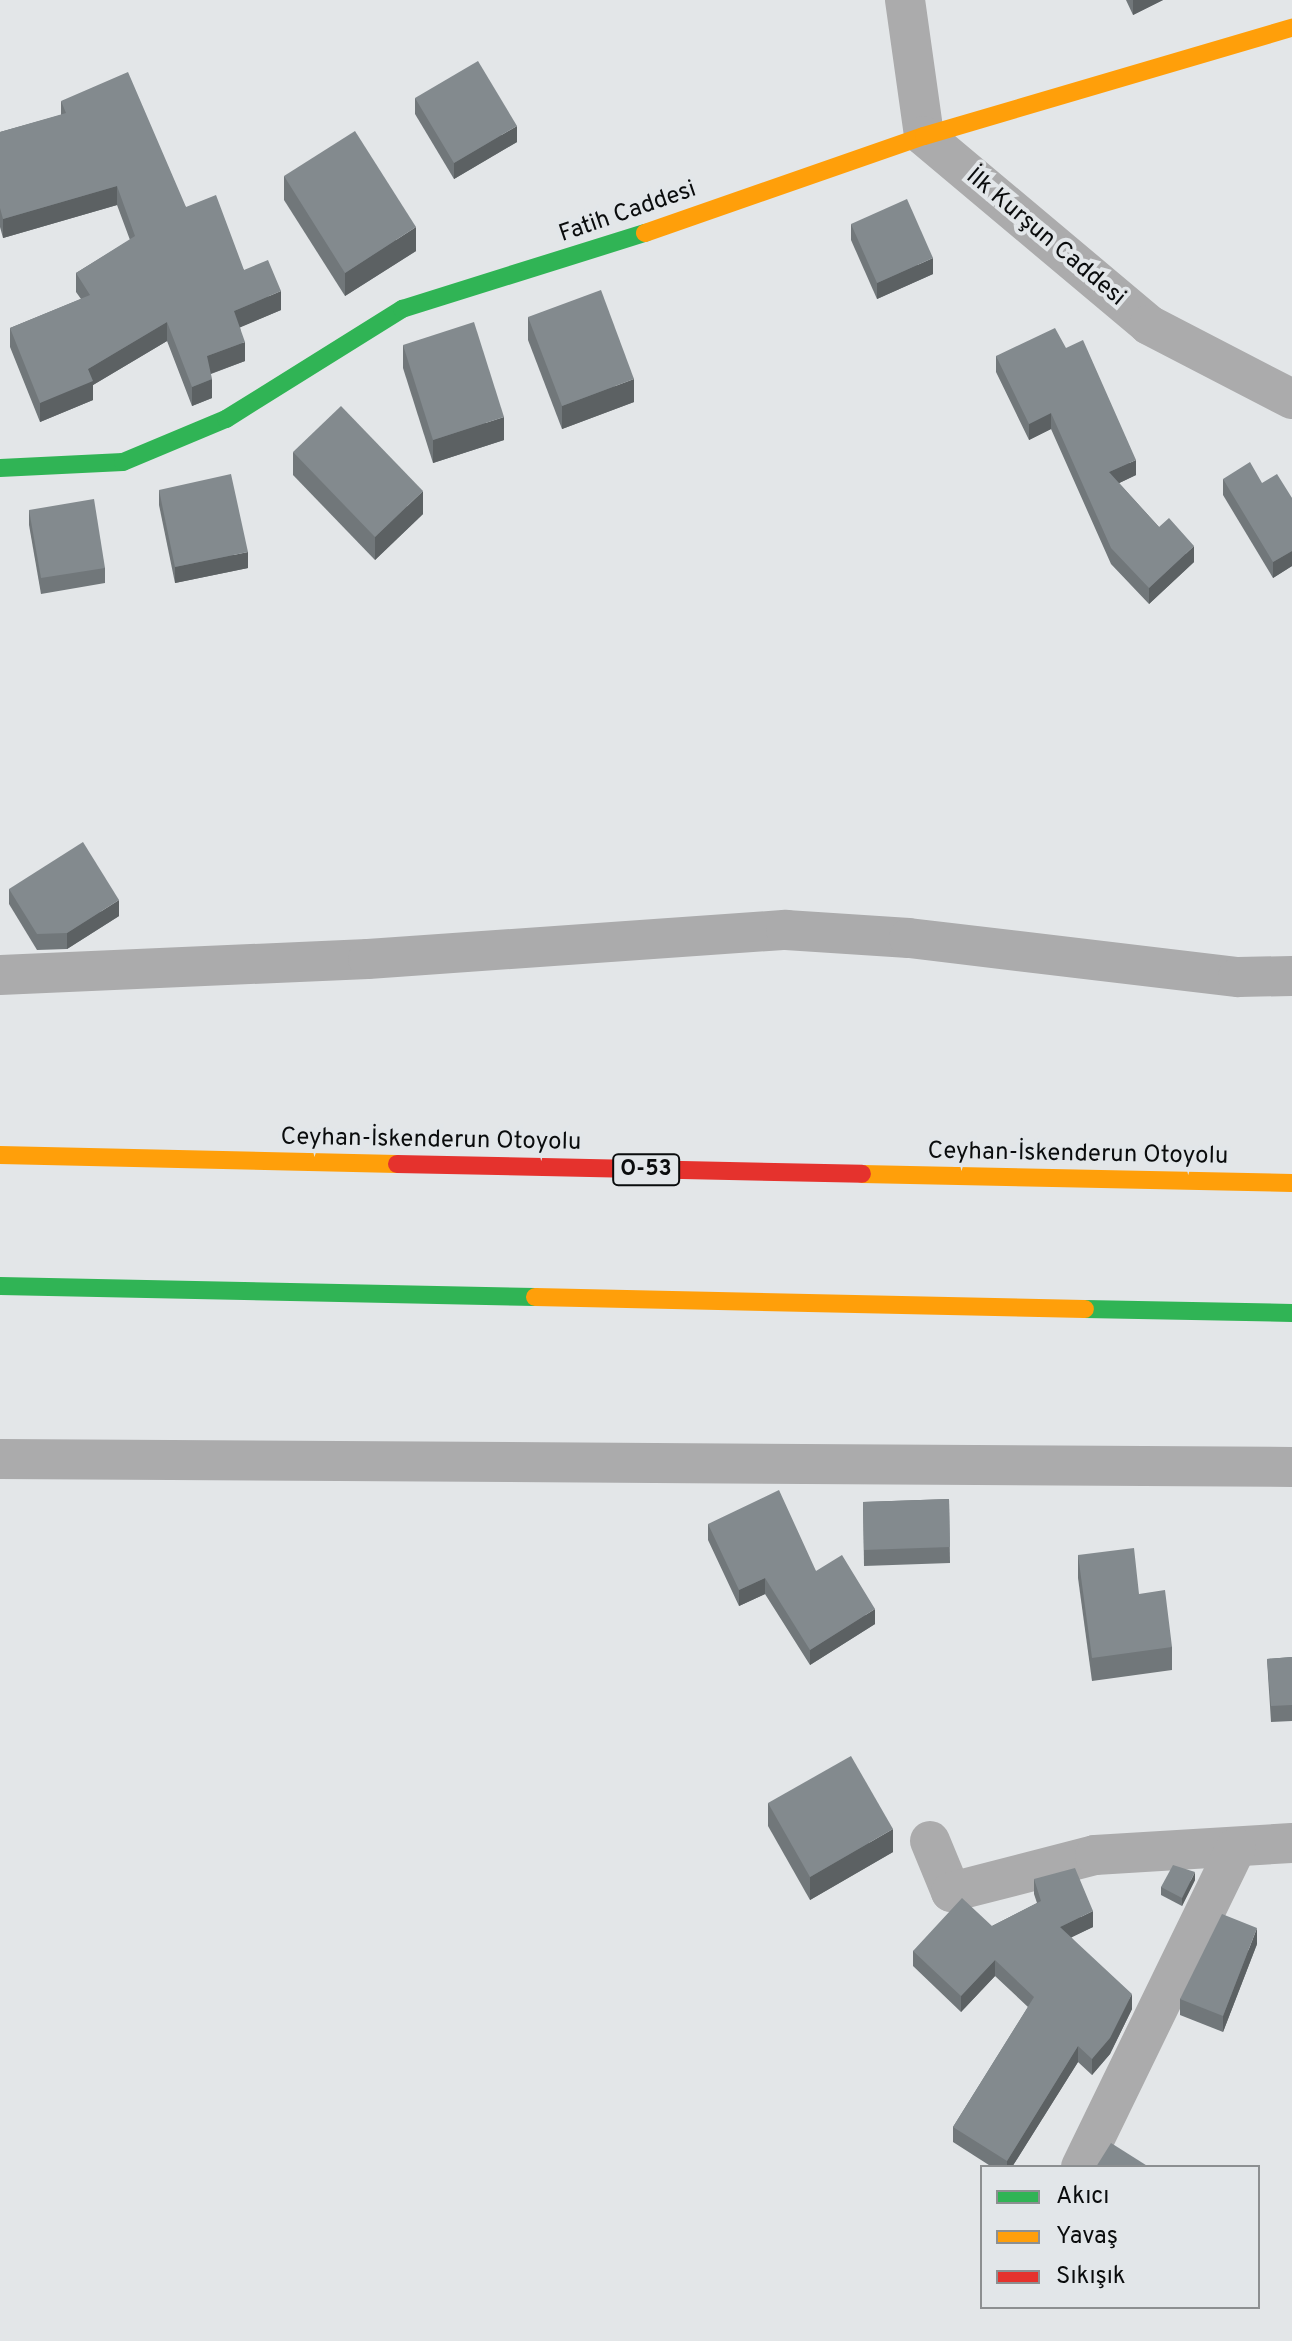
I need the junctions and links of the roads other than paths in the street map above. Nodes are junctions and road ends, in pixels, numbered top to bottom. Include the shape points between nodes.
1 (905, 0) edge
2 (1292, 28) edge
3 (924, 136) junction
4 (1292, 399) edge
5 (0, 468) edge
6 (0, 975) edge
7 (1292, 976) edge
8 (0, 1155) edge
9 (1292, 1183) edge
10 (0, 1286) edge
11 (1292, 1313) edge
12 (0, 1459) edge
13 (1292, 1467) edge
14 (930, 1841) dead end
15 (1292, 1843) edge
16 (1236, 1848) junction
17 (1082, 2165) edge

1 - 3 street
2 - 3 main road, Fatih Caddesi
3 - 4 street, İlk Kurşun Caddesi via 1149,325
3 - 5 main road, Fatih Caddesi via 558,263 402,309 226,419 123,462
6 - 7 street via 368,959 786,930 909,938 1238,977
8 - 9 main road, Ceyhan-İskenderun Otoyolu / O-53
10 - 11 main road
12 - 13 street
14 - 16 street via 951,1892 1095,1855
15 - 16 street
16 - 17 street

